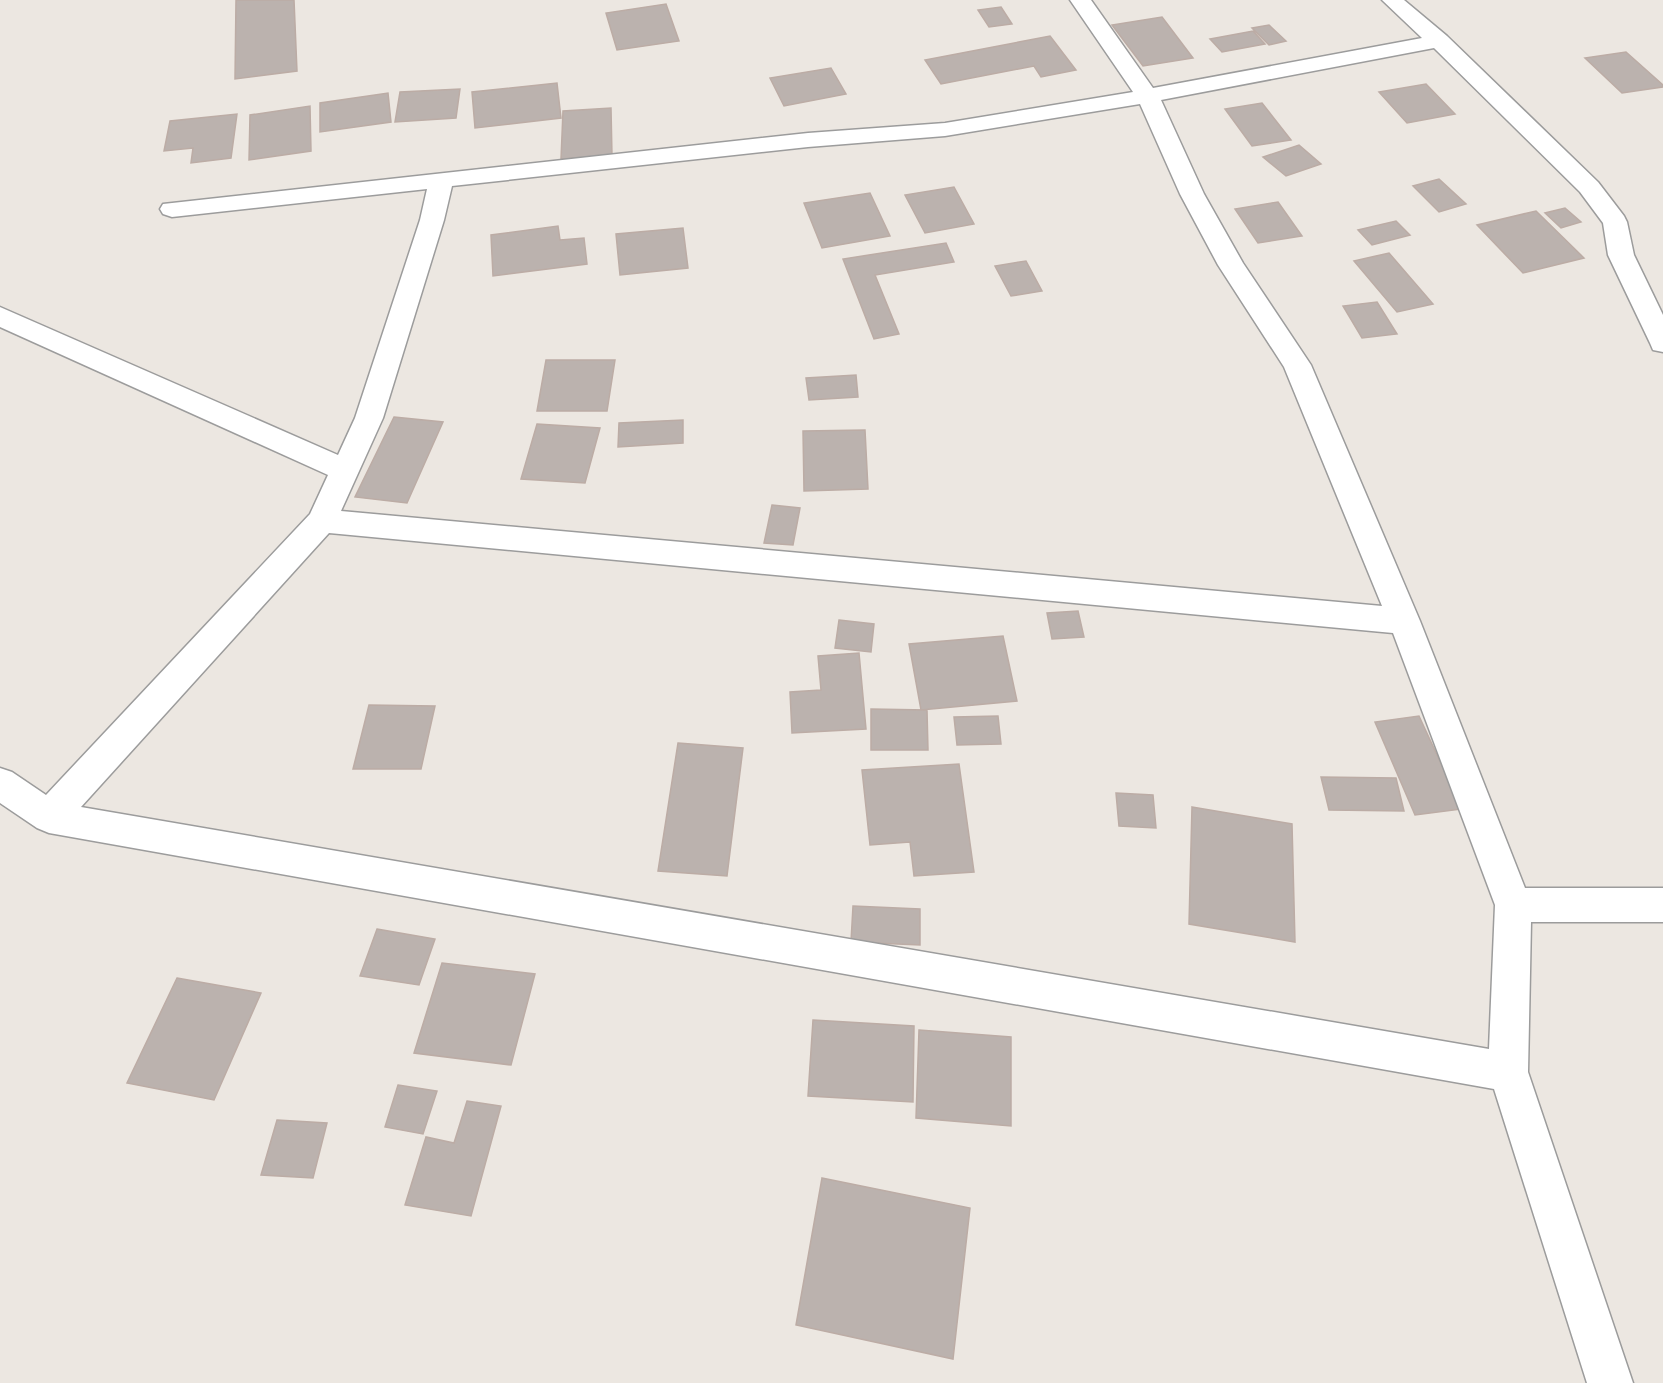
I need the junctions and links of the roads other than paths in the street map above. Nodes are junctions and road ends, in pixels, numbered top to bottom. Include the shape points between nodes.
1 (1080, 0) edge
2 (1392, 0) edge
3 (1439, 41) junction
4 (1148, 97) junction
5 (441, 182) junction
6 (172, 209) dead end
7 (0, 316) edge
8 (1663, 343) edge
9 (345, 470) junction
10 (322, 521) junction
11 (1404, 621) junction
12 (0, 783) edge
13 (49, 817) junction
14 (1513, 905) junction
15 (1663, 905) edge
16 (1508, 1072) junction
17 (1610, 1383) edge

1 - 4 street
2 - 3 street
3 - 4 street
3 - 8 street via 1589,187 1615,222 1622,255
4 - 5 street via 973,127 860,139 808,140
4 - 11 street via 1192,194 1231,265 1297,365
5 - 6 street
5 - 9 street via 369,418
7 - 9 street
9 - 10 street
10 - 11 street
10 - 13 street
11 - 14 street
12 - 13 street
13 - 16 street
14 - 15 street
14 - 16 street
16 - 17 street

